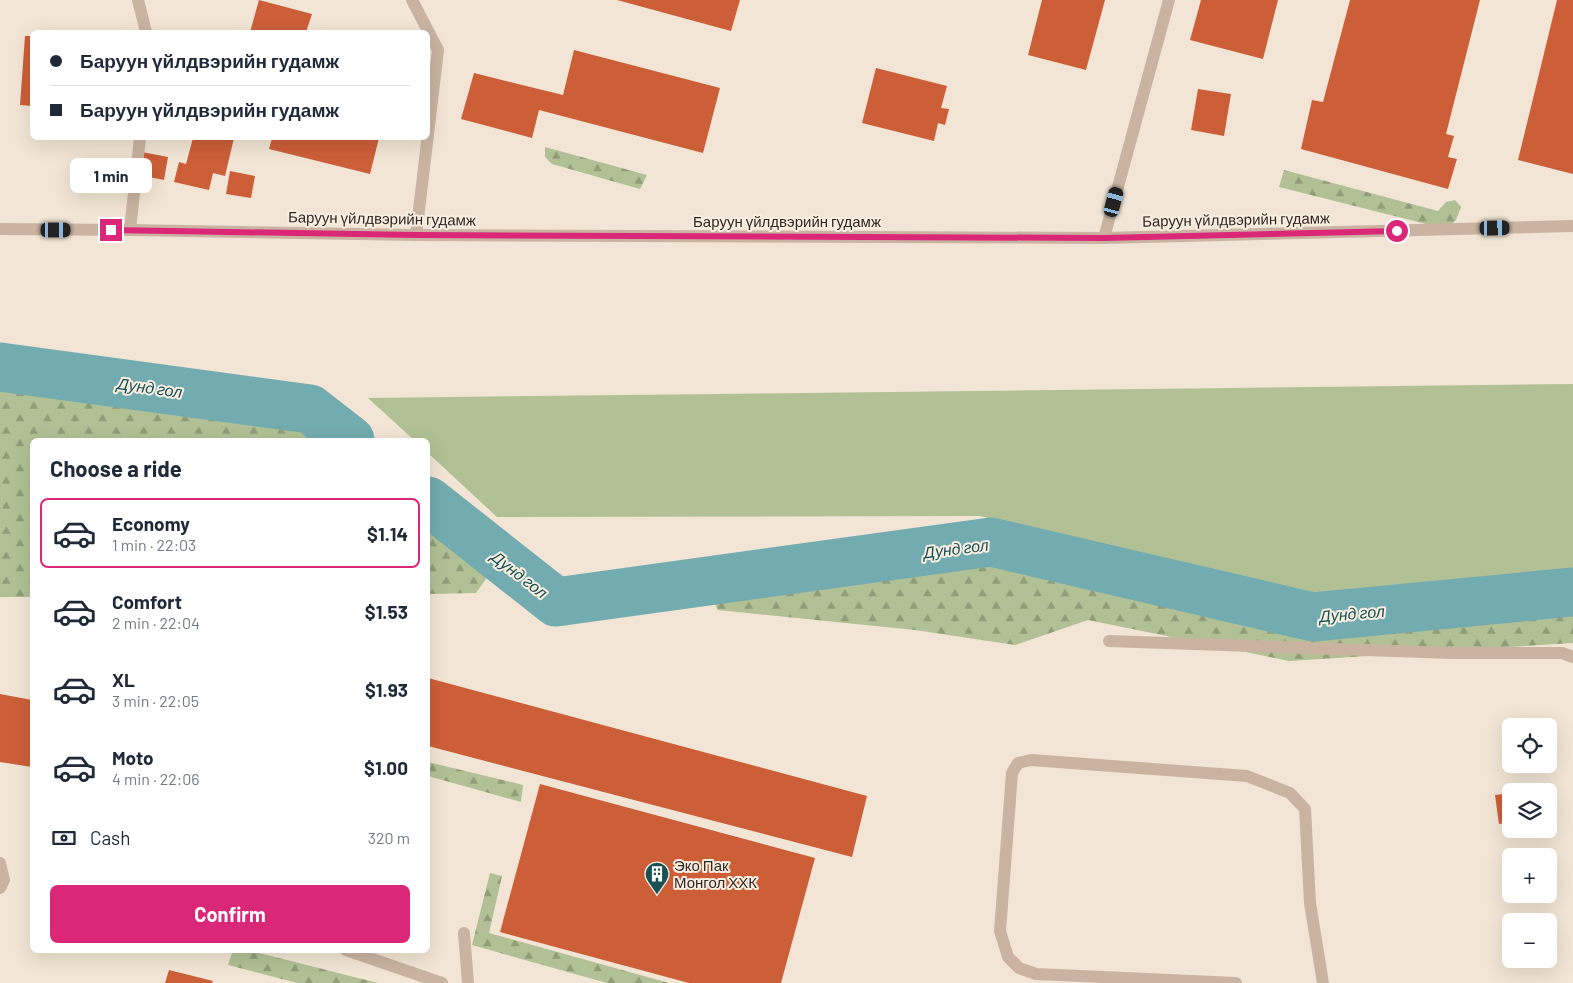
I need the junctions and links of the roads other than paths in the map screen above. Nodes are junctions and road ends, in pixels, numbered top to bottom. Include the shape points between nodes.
1 (138, 0) edge
2 (412, 0) edge
3 (1169, 0) edge
4 (146, 30) edge
5 (428, 30) edge
6 (430, 35) edge
7 (430, 117) edge
8 (140, 140) edge
9 (427, 140) edge
10 (1573, 226) edge
11 (0, 230) edge
12 (130, 230) junction
13 (416, 235) junction
14 (1104, 238) junction
15 (1109, 641) dead end
16 (1573, 657) edge
17 (0, 863) edge
18 (0, 888) edge
19 (464, 933) dead end
20 (355, 953) edge
21 (442, 983) edge
22 (468, 983) edge
23 (1236, 983) edge
24 (1323, 983) edge

1 - 4 street
2 - 5 street
3 - 14 street
6 - 7 street via 438,50
8 - 12 street
9 - 13 street
10 - 14 street, Баруун үйлдвэрийн гудамж
11 - 12 street, Баруун үйлдвэрийн гудамж
12 - 13 street, Баруун үйлдвэрийн гудамж
13 - 14 street, Баруун үйлдвэрийн гудамж
15 - 16 street via 1452,653 1562,653
17 - 18 street via 4,880
19 - 22 street
20 - 21 street
23 - 24 street via 1036,974 1019,968 1008,957 1000,931 1012,773 1018,763 1031,760 1247,776 1290,793 1305,809 1310,903

